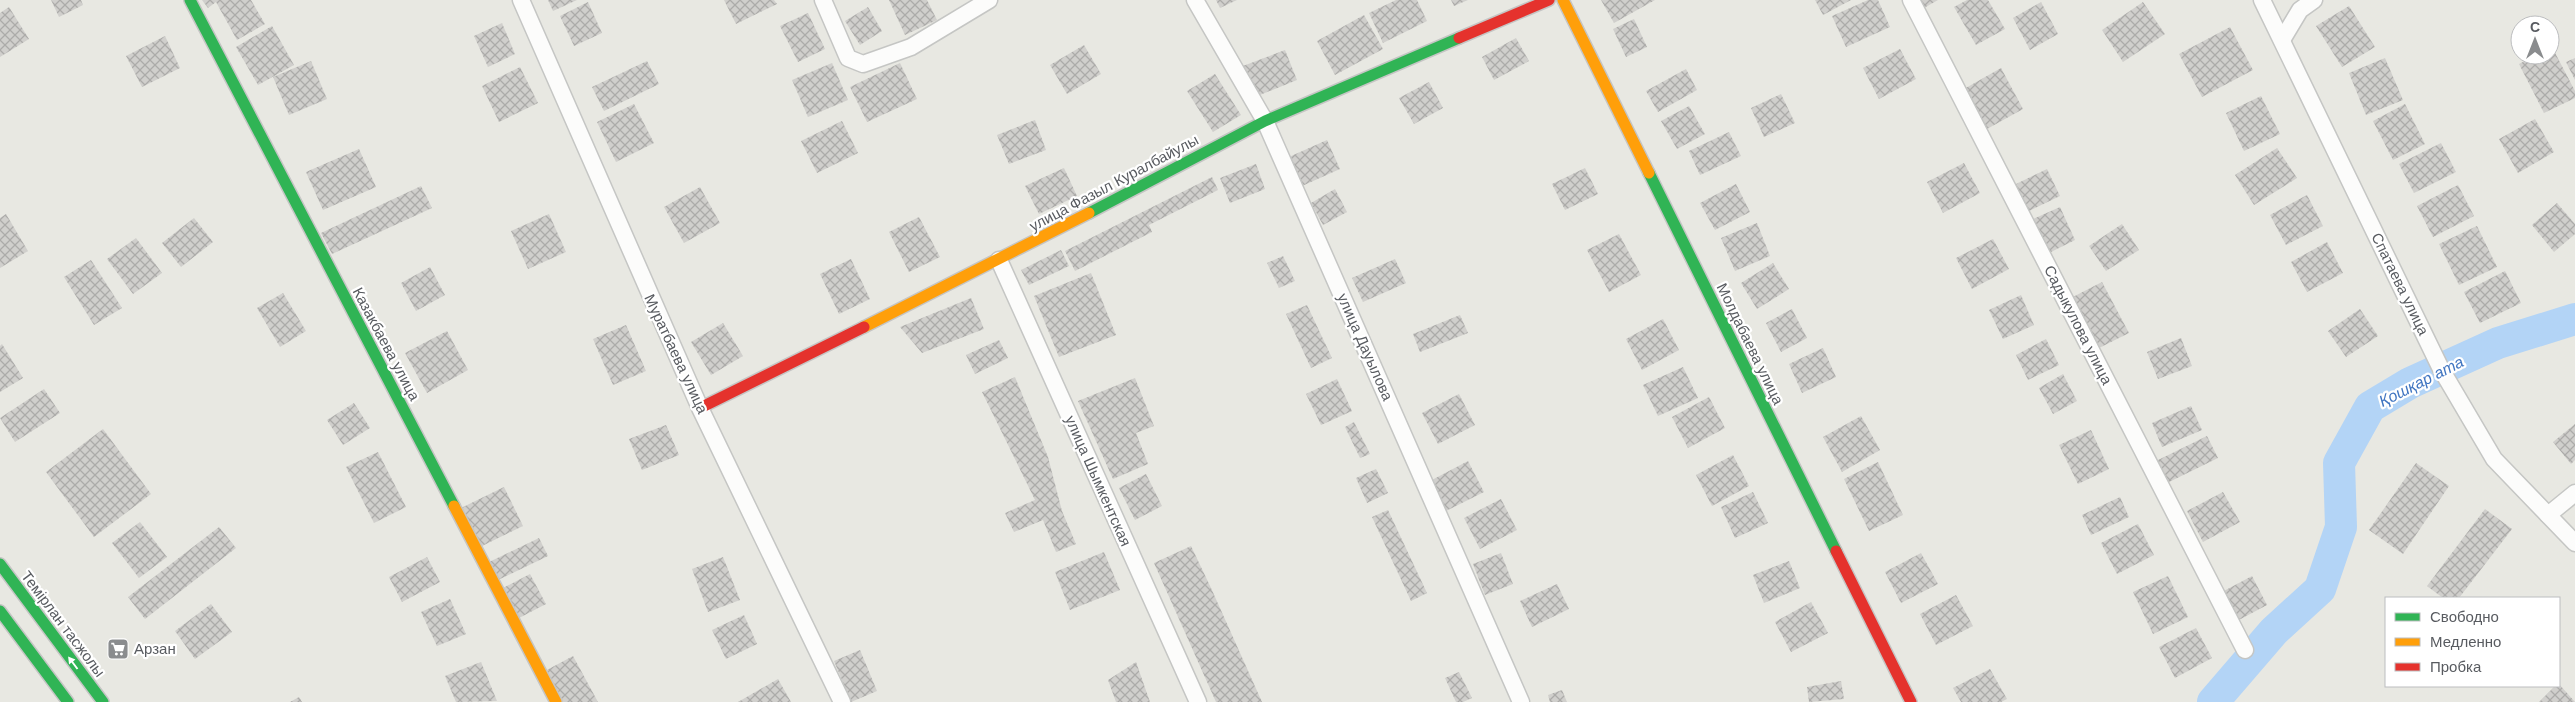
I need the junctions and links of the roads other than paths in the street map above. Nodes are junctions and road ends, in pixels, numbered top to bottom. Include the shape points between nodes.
1 (190, 0) edge
2 (521, 0) edge
3 (823, 0) edge
4 (990, 0) edge
5 (1195, 0) edge
6 (1549, 0) edge
7 (1563, 0) edge
8 (1911, 0) edge
9 (2262, 0) edge
10 (2314, 0) edge
11 (2282, 40) junction
12 (1265, 121) junction
13 (999, 260) junction
14 (700, 408) junction
15 (2575, 492) edge
16 (2548, 515) junction
17 (2575, 543) edge
18 (0, 564) edge
19 (0, 611) edge
20 (2245, 650) dead end
21 (68, 702) edge
22 (103, 702) edge
23 (556, 702) edge
24 (842, 702) edge
25 (1198, 702) edge
26 (1521, 702) edge
27 (1911, 702) edge

1 - 23 street, Казакбаева улица
2 - 14 street, Муратбаева улица
3 - 4 street via 848,58 864,64 911,47
5 - 12 street, улица Дауылова
6 - 12 street, улица Фазыл Куралбайулы
7 - 27 street, Молдабаева улица
8 - 20 street, Садыкулова улица
9 - 11 street, Спатаева улица
10 - 11 street via 2300,10
11 - 16 street, Спатаева улица via 2441,369 2494,459
12 - 13 street, улица Фазыл Куралбайулы
12 - 26 street, улица Дауылова
13 - 14 street, улица Фазыл Куралбайулы
13 - 25 street, улица Шымкентская
14 - 24 street, Муратбаева улица
15 - 16 street
16 - 17 street, Спатаева улица
22 -> 18 street, Темірлан тасжолы
19 - 21 street

